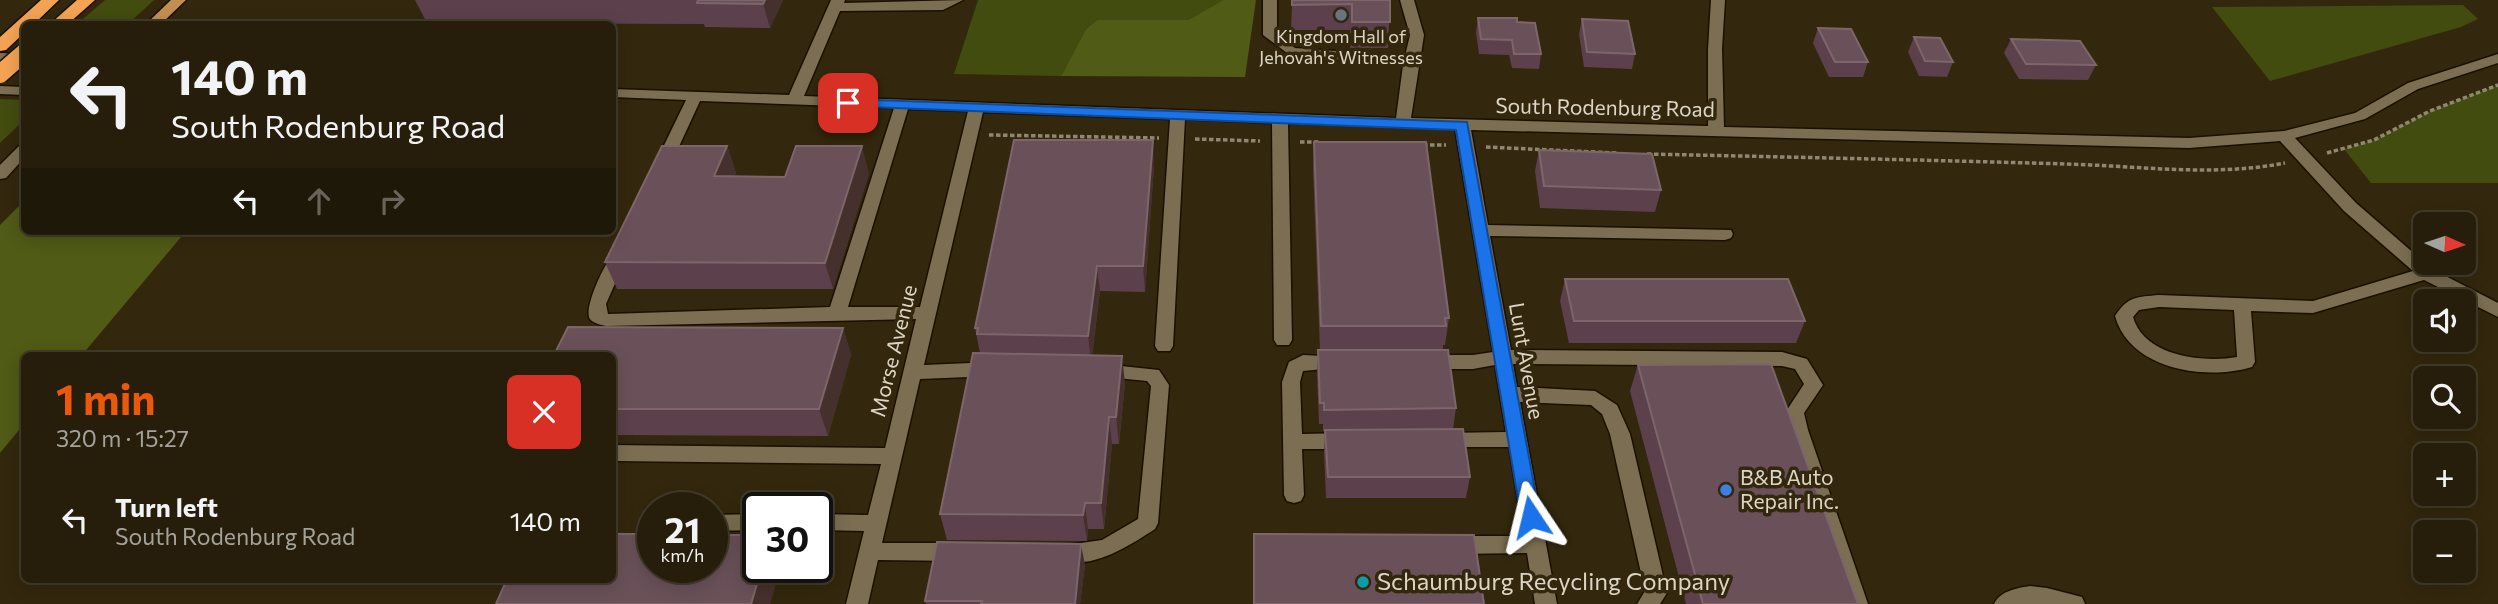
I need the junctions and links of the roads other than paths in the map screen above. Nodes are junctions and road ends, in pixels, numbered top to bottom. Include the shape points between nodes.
1 (51, 0) edge
2 (87, 0) edge
3 (179, 0) edge
4 (956, 0) edge
5 (1270, 0) edge
6 (1407, 0) edge
7 (1718, 0) edge
8 (837, 4) edge
9 (167, 18) edge
10 (28, 21) edge
11 (62, 21) edge
12 (21, 27) edge
13 (0, 46) edge
14 (21, 56) edge
15 (0, 57) edge
16 (21, 58) edge
17 (2498, 58) edge
18 (1411, 61) junction
19 (0, 74) edge
20 (0, 90) edge
21 (21, 90) edge
22 (616, 93) edge
23 (695, 96) junction
24 (794, 101) junction
25 (902, 105) junction
26 (976, 108) junction
27 (1178, 115) junction
28 (1280, 119) junction
29 (1403, 123) junction
30 (1462, 125) junction
31 (1716, 131) junction
32 (2284, 136) junction
33 (21, 152) edge
34 (21, 168) edge
35 (0, 174) edge
36 (657, 176) edge
37 (0, 186) edge
38 (1480, 230) junction
39 (630, 234) edge
40 (1725, 234) dead end
41 (2413, 262) edge
42 (2419, 275) edge
43 (2430, 275) edge
44 (2242, 304) junction
45 (2498, 311) edge
46 (837, 313) junction
47 (927, 313) junction
48 (1283, 340) dead end
49 (1164, 346) dead end
50 (1503, 357) junction
51 (1359, 362) edge
52 (1400, 362) edge
53 (1006, 370) edge
54 (1076, 371) edge
55 (913, 372) junction
56 (1509, 394) junction
57 (1517, 439) junction
58 (1424, 440) edge
59 (1372, 441) edge
60 (1293, 442) junction
61 (616, 453) edge
62 (892, 456) junction
63 (1294, 495) dead end
64 (833, 522) edge
65 (876, 523) junction
66 (1535, 544) junction
67 (1439, 546) edge
68 (870, 551) junction
69 (978, 552) edge
70 (1046, 553) edge
71 (857, 604) edge
72 (1546, 604) edge
73 (1648, 604) edge
74 (1857, 604) edge
75 (2005, 604) edge
76 (2074, 604) edge

1 - 10 highway
2 - 11 highway
3 - 9 main road
4 - 8 street via 943,6
5 - 18 street via 1270,35 1290,52
6 - 18 street via 1417,35
7 - 31 street
8 - 24 street
12 - 13 highway
14 - 15 street
16 - 19 highway, bridge
17 - 32 street, South Rodenburg Road via 2413,86 2360,116
18 - 29 street
20 - 21 street
22 - 23 street, South Rodenburg Road
23 - 24 street, South Rodenburg Road
23 - 36 street
24 - 25 street, South Rodenburg Road
25 - 26 street, South Rodenburg Road
25 - 46 street
26 - 27 street, South Rodenburg Road
26 - 47 street, Morse Avenue
27 - 28 street, South Rodenburg Road
27 - 49 street
28 - 29 street, South Rodenburg Road
28 - 48 street
29 - 30 street, South Rodenburg Road
30 - 31 street, South Rodenburg Road
30 - 38 street, Lunt Avenue
31 - 32 street, South Rodenburg Road via 2189,144
32 - 41 street via 2350,208
33 - 35 street
34 - 37 street
38 - 40 street
38 - 50 street, Lunt Avenue
39 - 46 street via 597,304 597,316 606,320
42 - 44 street via 2313,307
43 - 45 street
44 - 44 street via 2246,362 2233,366 2155,356 2129,335 2124,316 2134,304 2159,301
46 - 47 street
47 - 55 street, Morse Avenue
50 - 52 street via 1473,362
50 - 56 street, Lunt Avenue
50 - 74 street via 1782,359 1801,364 1814,385 1794,413
51 - 60 street via 1303,362 1295,368 1291,382
53 - 55 street
54 - 70 street via 1142,373 1152,375 1160,385 1148,523 1096,553
55 - 62 street, Morse Avenue
56 - 57 street, Lunt Avenue
56 - 73 street via 1595,398 1610,411 1620,434 1656,593
57 - 58 street
57 - 66 street, Lunt Avenue
59 - 60 street
60 - 63 street
61 - 62 street
62 - 65 street, Morse Avenue
64 - 65 street
65 - 68 street, Morse Avenue
66 - 67 street
66 - 72 street, Lunt Avenue
68 - 69 street
68 - 71 street, Morse Avenue
75 - 76 street via 2018,596 2043,595

